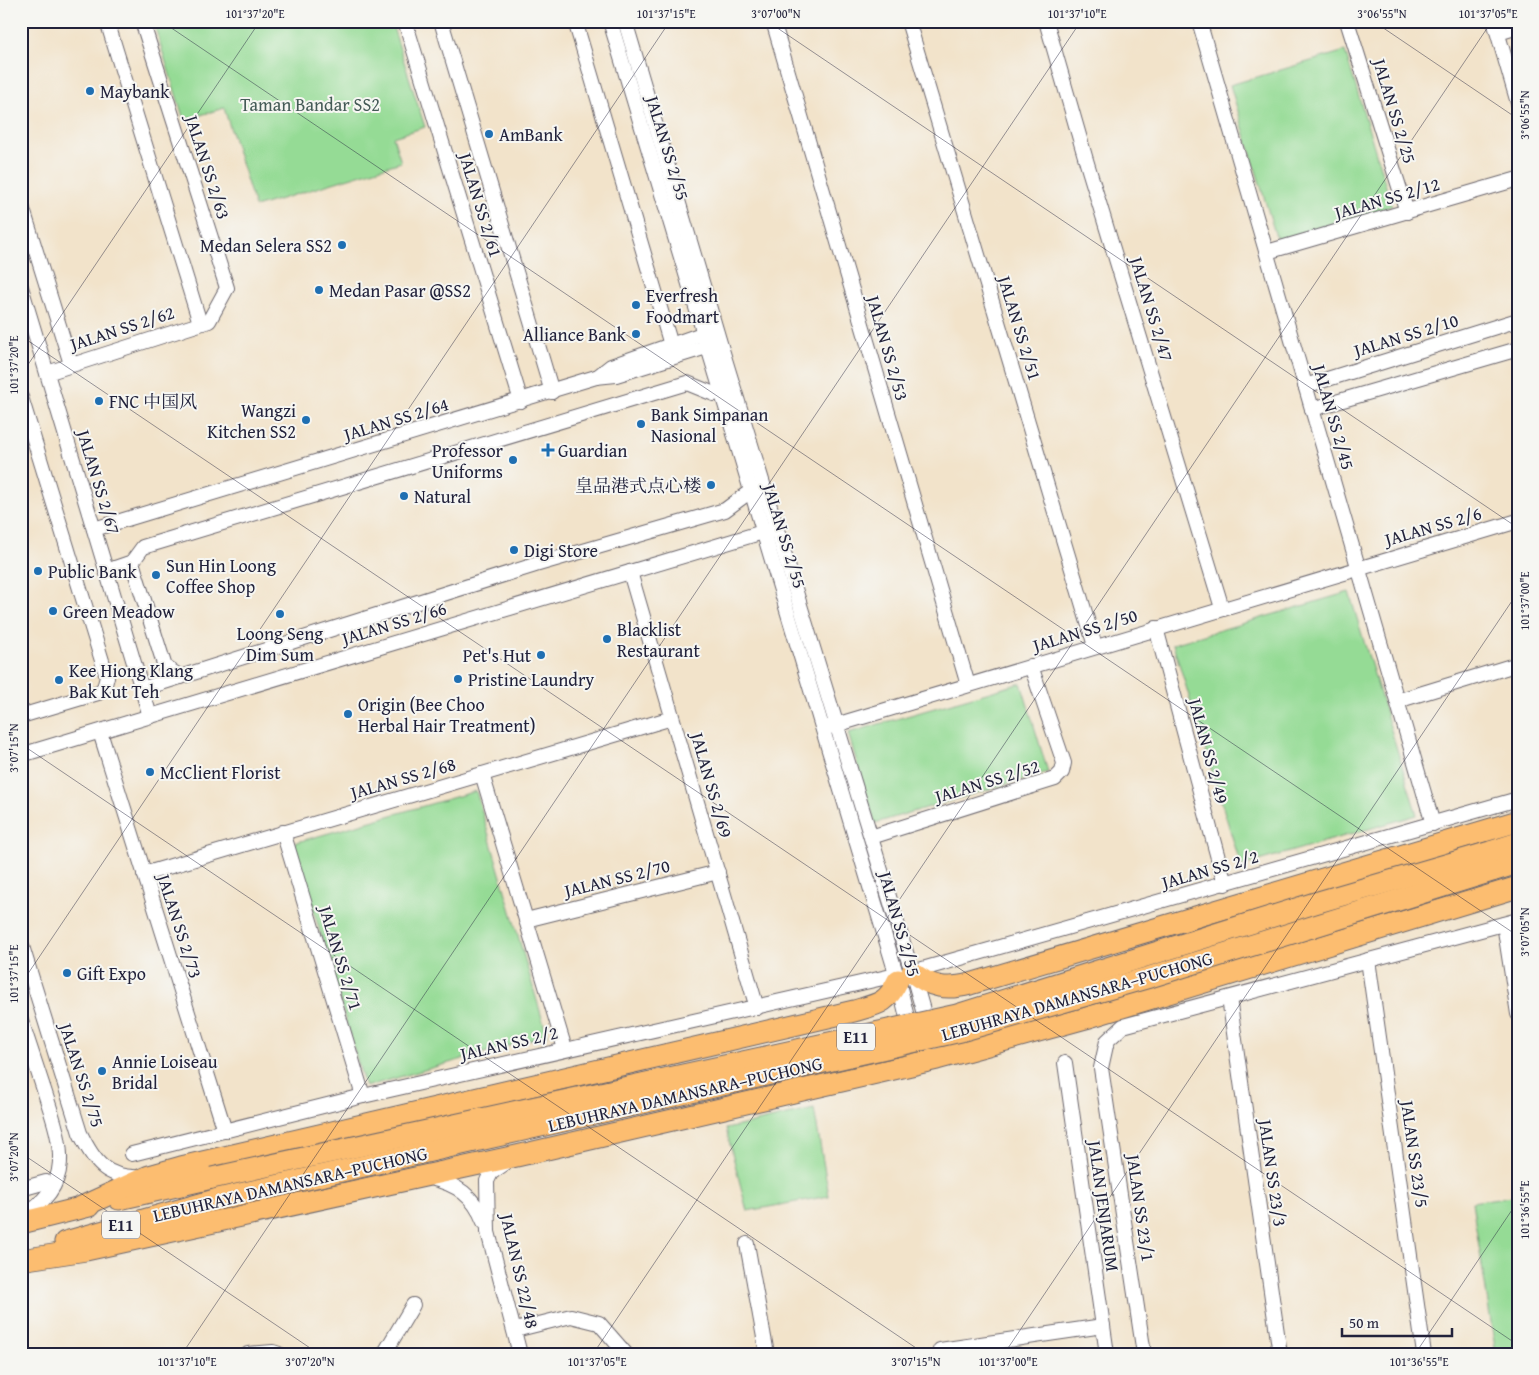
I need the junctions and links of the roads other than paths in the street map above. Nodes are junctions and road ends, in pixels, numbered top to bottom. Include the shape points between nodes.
1 (106, 21) edge
2 (142, 21) edge
3 (405, 21) edge
4 (441, 21) edge
5 (575, 21) edge
6 (610, 21) edge
7 (625, 21) edge
8 (773, 21) edge
9 (908, 21) edge
10 (1046, 21) edge
11 (1199, 21) edge
12 (1348, 21) edge
13 (1496, 27) edge
14 (1518, 27) edge
15 (1518, 103) edge
16 (1518, 179) edge
17 (21, 203) edge
18 (1407, 212) junction
19 (1267, 252) junction
20 (21, 287) edge
21 (1518, 320) edge
22 (204, 322) junction
23 (712, 338) junction
24 (671, 345) junction
25 (1518, 349) edge
26 (71, 364) junction
27 (47, 373) junction
28 (596, 377) junction
29 (1305, 386) junction
30 (552, 392) junction
31 (722, 392) junction
32 (21, 397) edge
33 (521, 401) junction
34 (1312, 409) junction
35 (752, 490) junction
36 (1518, 521) edge
37 (778, 527) junction
38 (94, 529) junction
39 (764, 532) junction
40 (132, 562) junction
41 (1358, 568) junction
42 (106, 571) junction
43 (630, 572) junction
44 (1222, 608) junction
45 (1156, 628) junction
46 (1095, 646) junction
47 (1518, 664) edge
48 (1031, 666) junction
49 (181, 677) junction
50 (968, 685) junction
51 (142, 689) junction
52 (1397, 701) junction
53 (21, 716) edge
54 (150, 716) junction
55 (672, 718) junction
56 (838, 724) junction
57 (823, 728) junction
58 (100, 732) junction
59 (21, 755) edge
60 (482, 774) junction
61 (1518, 799) edge
62 (1518, 821) edge
63 (1433, 824) junction
64 (283, 832) junction
65 (871, 837) junction
66 (1518, 844) edge
67 (1491, 861) junction
68 (1518, 863) edge
69 (718, 872) junction
70 (144, 874) junction
71 (1225, 884) junction
72 (1518, 887) edge
73 (526, 920) junction
74 (1511, 922) edge
75 (21, 943) edge
76 (1368, 960) junction
77 (902, 976) junction
78 (951, 989) junction
79 (1229, 998) junction
80 (758, 1008) junction
81 (854, 1011) junction
82 (1518, 1014) edge
83 (21, 1020) edge
84 (24, 1040) edge
85 (973, 1049) junction
86 (565, 1050) junction
87 (927, 1061) junction
88 (1065, 1063) dead end
89 (880, 1072) junction
90 (363, 1096) junction
91 (225, 1131) junction
92 (132, 1154) dead end
93 (521, 1154) junction
94 (149, 1176) junction
95 (419, 1176) junction
96 (46, 1182) dead end
97 (21, 1190) edge
98 (77, 1209) junction
99 (21, 1216) edge
100 (21, 1223) edge
101 (488, 1232) junction
102 (747, 1244) dead end
103 (24, 1260) edge
104 (413, 1305) dead end
105 (1103, 1326) junction
106 (515, 1330) junction
107 (940, 1350) dead end
108 (248, 1354) edge
109 (279, 1354) edge
110 (384, 1354) edge
111 (520, 1354) edge
112 (626, 1354) edge
113 (767, 1354) edge
114 (1107, 1354) edge
115 (1144, 1354) edge
116 (1280, 1354) edge
117 (1424, 1354) edge

1 - 22 street
2 - 22 street, JALAN SS 2/63 via 227,288
3 - 33 street, JALAN SS 2/61
4 - 30 street, JALAN SS 2/61
5 - 24 street
6 - 23 street, JALAN SS 2/55
7 - 23 street, JALAN SS 2/55
8 - 50 street, JALAN SS 2/53
9 - 46 street, JALAN SS 2/51
10 - 44 street, JALAN SS 2/47
11 - 19 street, JALAN SS 2/45
12 - 18 street, JALAN SS 2/25
13 - 14 street
13 - 15 street
16 - 18 street, JALAN SS 2/12
17 - 26 street
18 - 19 street, JALAN SS 2/12
19 - 29 street, JALAN SS 2/45
20 - 27 street, JALAN SS 2/67
21 - 29 street, JALAN SS 2/10
22 - 26 street, JALAN SS 2/62
23 - 24 street
23 - 28 street, JALAN SS 2/64 via 616,375
23 - 31 street, JALAN SS 2/55
23 - 37 street, JALAN SS 2/55
24 - 28 street via 611,366
25 - 34 street
26 - 27 street, JALAN SS 2/62
27 - 38 street, JALAN SS 2/67
28 - 30 street, JALAN SS 2/64
29 - 34 street, JALAN SS 2/45
30 - 33 street, JALAN SS 2/64
31 - 35 street, JALAN SS 2/55
31 - 40 street via 714,394 687,383 143,547
32 - 53 street via 107,678 104,688 98,693
33 - 38 street, JALAN SS 2/64
34 - 41 street, JALAN SS 2/45
35 - 39 street, JALAN SS 2/55
35 - 49 street via 724,510 535,565
36 - 41 street, JALAN SS 2/6
37 - 39 street, JALAN SS 2/66
37 - 56 street, JALAN SS 2/55
38 - 42 street, JALAN SS 2/67
39 - 43 street, JALAN SS 2/66
39 - 57 street, JALAN SS 2/55
40 - 42 street
40 - 49 street via 165,667
41 - 44 street, JALAN SS 2/50
41 - 52 street, JALAN SS 2/45
42 - 51 street, JALAN SS 2/67
43 - 54 street, JALAN SS 2/66
43 - 55 street, JALAN SS 2/69
44 - 45 street, JALAN SS 2/50
45 - 46 street, JALAN SS 2/50
45 - 71 street, JALAN SS 2/49
46 - 48 street, JALAN SS 2/50
47 - 52 street
48 - 50 street, JALAN SS 2/50
48 - 65 street, JALAN SS 2/52 via 1064,763 1055,780
49 - 51 street
50 - 56 street, JALAN SS 2/50
51 - 54 street, JALAN SS 2/67
52 - 63 street, JALAN SS 2/45
54 - 58 street, JALAN SS 2/66
55 - 60 street, JALAN SS 2/68
55 - 69 street, JALAN SS 2/69
56 - 57 street, JALAN SS 2/50
56 - 65 street, JALAN SS 2/55
57 - 77 street, JALAN SS 2/55
58 - 59 street, JALAN SS 2/66
58 - 70 street, JALAN SS 2/73
60 - 64 street, JALAN SS 2/68
60 - 73 street
61 - 63 street, JALAN SS 2/2
62 - 78 highway
63 - 71 street, JALAN SS 2/2
64 - 70 street, JALAN SS 2/68
64 - 90 street, JALAN SS 2/71
65 - 77 street, JALAN SS 2/55
66 - 67 highway, LEBUHRAYA DAMANSARA–PUCHONG / E11
67 - 68 highway, LEBUHRAYA DAMANSARA–PUCHONG / E11
67 - 98 highway, LEBUHRAYA DAMANSARA–PUCHONG / E11, bridge via 1305,906 957,1015
67 - 103 highway, LEBUHRAYA DAMANSARA–PUCHONG / E11, bridge via 1150,977 961,1031 218,1199 63,1242
69 - 73 street, JALAN SS 2/70
69 - 80 street, JALAN SS 2/69
70 - 91 street, JALAN SS 2/73
71 - 77 street, JALAN SS 2/2
72 - 85 highway
73 - 86 street
74 - 76 street
74 - 82 street
75 - 94 street, JALAN SS 2/75 via 80,1133 90,1155 112,1173 127,1178
76 - 79 street
76 - 117 street, JALAN SS 23/5
77 - 78 highway
77 - 80 street, JALAN SS 2/2
77 - 81 highway via 883,1002
77 - 87 street, JALAN SS 2/55
77 - 87 street, JALAN SS 2/55
78 - 85 highway via 943,1002 944,1028 960,1043
79 - 115 street, JALAN SS 23/1 via 1123,1026 1107,1041 1101,1068
79 - 116 street, JALAN SS 23/3
80 - 86 street, JALAN SS 2/2
81 - 89 highway via 872,1018 886,1030 889,1048
81 - 94 highway
83 - 84 street
84 - 99 street via 61,1149 58,1176 49,1194 38,1207
85 - 87 highway
86 - 90 street, JALAN SS 2/2
87 - 89 highway
88 - 105 street, JALAN JENJARUM
89 - 93 highway
90 - 91 street, JALAN SS 2/2
91 - 92 street, JALAN SS 2/2
93 - 95 highway
93 - 101 street, JALAN SS 22/48 via 498,1167 487,1180
94 - 98 highway
95 - 101 street via 451,1183 466,1192 475,1203
95 - 103 highway via 86,1250
96 - 97 street
98 - 100 highway, LEBUHRAYA DAMANSARA–PUCHONG / E11
101 - 106 street, JALAN SS 22/48
102 - 113 street
104 - 110 street
105 - 107 street
105 - 114 street, JALAN JENJARUM
106 - 111 street, JALAN SS 22/48
106 - 112 street via 570,1316 598,1323
108 - 109 street

